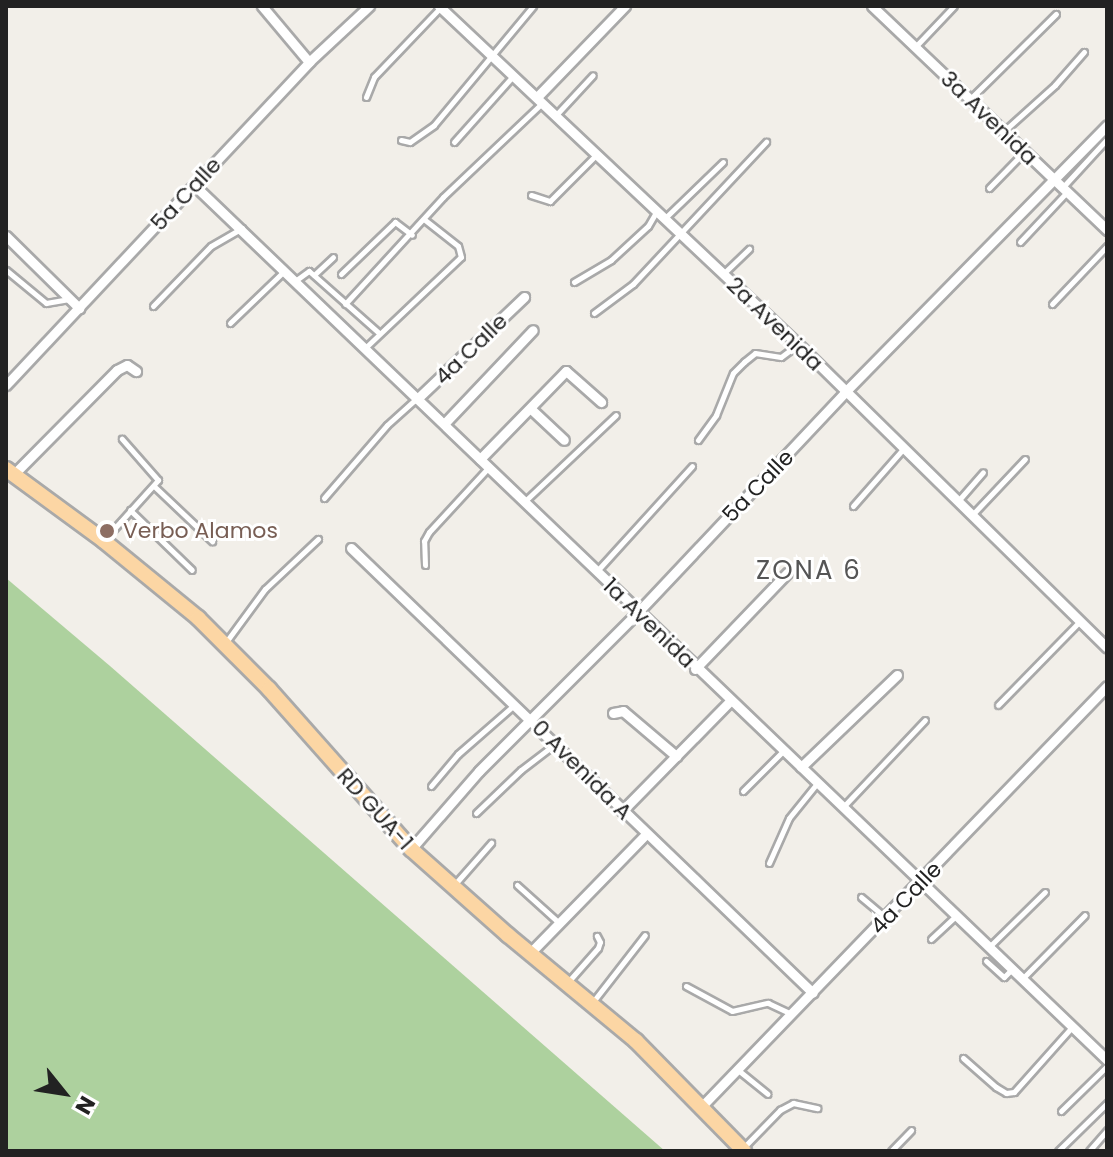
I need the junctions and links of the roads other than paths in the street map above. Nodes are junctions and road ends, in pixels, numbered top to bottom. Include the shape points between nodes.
1 (262, 6) edge
2 (369, 6) edge
3 (533, 6) edge
4 (625, 6) edge
5 (872, 6) edge
6 (954, 6) edge
7 (440, 7) edge
8 (1056, 14) dead end
9 (915, 47) junction
10 (1084, 52) dead end
11 (494, 57) junction
12 (309, 62) junction
13 (593, 75) dead end
14 (514, 76) junction
15 (366, 97) dead end
16 (970, 99) junction
17 (540, 100) junction
18 (556, 115) junction
19 (1107, 125) edge
20 (1004, 131) junction
21 (1107, 139) edge
22 (401, 140) dead end
23 (454, 142) dead end
24 (766, 142) dead end
25 (1025, 151) junction
26 (597, 154) junction
27 (723, 162) dead end
28 (194, 185) junction
29 (1061, 187) junction
30 (989, 188) dead end
31 (531, 195) dead end
32 (660, 216) junction
33 (425, 220) junction
34 (242, 228) junction
35 (1107, 230) edge
36 (679, 234) junction
37 (412, 235) junction
38 (6, 236) edge
39 (1020, 242) dead end
40 (1107, 246) edge
41 (749, 249) dead end
42 (333, 257) dead end
43 (6, 270) edge
44 (284, 271) junction
45 (341, 274) dead end
46 (722, 274) junction
47 (314, 275) junction
48 (295, 281) junction
49 (574, 282) dead end
50 (524, 297) dead end
51 (69, 298) junction
52 (345, 304) junction
53 (1052, 304) dead end
54 (153, 306) dead end
55 (79, 308) junction
56 (594, 313) dead end
57 (230, 323) dead end
58 (533, 330) dead end
59 (379, 333) junction
60 (798, 344) junction
61 (365, 349) junction
62 (136, 371) dead end
63 (6, 385) edge
64 (845, 392) junction
65 (417, 399) junction
66 (601, 402) dead end
67 (531, 409) junction
68 (616, 415) dead end
69 (444, 424) junction
70 (122, 439) dead end
71 (564, 440) dead end
72 (698, 440) dead end
73 (903, 448) junction
74 (480, 459) junction
75 (1025, 459) dead end
76 (692, 466) dead end
77 (488, 468) junction
78 (10, 471) edge
79 (983, 472) dead end
80 (155, 487) junction
81 (324, 498) dead end
82 (524, 502) junction
83 (958, 502) junction
84 (853, 506) dead end
85 (130, 510) junction
86 (971, 515) junction
87 (318, 539) dead end
88 (104, 541) junction
89 (212, 541) dead end
90 (351, 548) dead end
91 (425, 565) dead end
92 (192, 570) dead end
93 (596, 572) junction
94 (787, 573) dead end
95 (638, 612) junction
96 (1080, 621) junction
97 (225, 644) junction
98 (1107, 648) edge
99 (695, 669) junction
100 (897, 675) dead end
101 (1107, 686) edge
102 (730, 701) junction
103 (515, 704) junction
104 (998, 705) dead end
105 (613, 713) dead end
106 (531, 719) junction
107 (925, 720) dead end
108 (556, 743) junction
109 (783, 750) junction
110 (676, 756) junction
111 (801, 767) junction
112 (819, 782) junction
113 (431, 786) dead end
114 (743, 791) dead end
115 (844, 806) junction
116 (622, 811) junction
117 (476, 813) dead end
118 (646, 834) junction
119 (491, 843) dead end
120 (411, 849) junction
121 (769, 863) dead end
122 (923, 880) junction
123 (517, 885) dead end
124 (452, 888) junction
125 (1045, 892) dead end
126 (861, 897) dead end
127 (958, 915) junction
128 (1085, 915) dead end
129 (886, 918) junction
130 (560, 924) junction
131 (645, 935) dead end
132 (597, 936) dead end
133 (931, 939) dead end
134 (990, 946) junction
135 (530, 953) junction
136 (986, 961) dead end
137 (1013, 968) junction
138 (1023, 978) junction
139 (567, 983) junction
140 (686, 986) dead end
141 (813, 993) junction
142 (591, 1003) junction
143 (793, 1014) junction
144 (1073, 1027) junction
145 (963, 1058) dead end
146 (1107, 1060) edge
147 (1107, 1066) edge
148 (738, 1070) junction
149 (768, 1094) dead end
150 (1107, 1103) edge
151 (702, 1106) junction
152 (817, 1108) dead end
153 (1061, 1111) dead end
154 (911, 1130) dead end
155 (1107, 1130) edge
156 (743, 1150) edge
157 (891, 1151) edge
158 (1058, 1151) edge
159 (1089, 1151) edge

1 - 12 street
2 - 12 street, 5a Calle
3 - 11 lane
4 - 17 street
5 - 9 street, 3a Avenida
6 - 9 lane
7 - 11 street, 2a Avenida
7 - 15 lane via 374,77
8 - 16 lane
9 - 16 street, 3a Avenida
10 - 20 lane
11 - 14 street, 2a Avenida
11 - 22 lane via 434,125 410,142
12 - 28 street, 5a Calle
13 - 18 lane
14 - 17 street, 2a Avenida
14 - 23 lane
16 - 20 street, 3a Avenida
17 - 18 street, 2a Avenida
17 - 33 lane
18 - 26 street, 2a Avenida
19 - 29 street, 5a Calle
20 - 25 street, 3a Avenida
21 - 29 lane
24 - 36 lane
25 - 29 street, 3a Avenida
25 - 30 lane
26 - 31 lane via 550,201
26 - 32 street, 2a Avenida
27 - 32 lane
28 - 34 street, 1a Avenida
28 - 55 street, 5a Calle
29 - 35 street, 3a Avenida
29 - 39 lane
29 - 64 street, 5a Calle
32 - 36 street, 2a Avenida
32 - 49 lane via 611,260
33 - 37 lane
33 - 59 lane via 458,246 461,257
34 - 44 street, 1a Avenida
34 - 54 lane via 211,246
36 - 46 street, 2a Avenida
36 - 56 lane via 633,284
37 - 45 lane via 395,222
37 - 52 lane
38 - 51 street
40 - 53 lane
41 - 46 lane
42 - 47 lane
43 - 51 lane via 46,303
44 - 48 street, 1a Avenida
44 - 57 lane
46 - 60 street, 2a Avenida
47 - 48 lane via 306,270
47 - 52 lane
48 - 61 street, 1a Avenida
50 - 65 street, 4a Calle
51 - 55 street
52 - 59 lane
55 - 63 street, 5a Calle
58 - 69 street
59 - 61 lane
60 - 64 street, 2a Avenida
60 - 72 lane via 781,357 755,353 744,362
61 - 65 street, 1a Avenida
62 - 78 street via 127,365 117,370
64 - 73 street, 2a Avenida
64 - 95 street, 5a Calle
65 - 69 street, 1a Avenida
65 - 81 lane via 387,425
66 - 67 street via 569,371
67 - 71 street
67 - 74 street
68 - 82 lane
69 - 74 street, 1a Avenida
70 - 80 lane via 157,476
73 - 83 street, 2a Avenida
73 - 84 lane
74 - 77 street, 1a Avenida
75 - 86 lane
76 - 93 lane
77 - 82 street, 1a Avenida
77 - 91 lane via 429,532
78 - 88 main road, RD GUA-1
79 - 83 lane
80 - 85 lane
80 - 89 lane
82 - 93 street, 1a Avenida
83 - 86 street, 2a Avenida
85 - 88 lane
85 - 92 lane
86 - 96 street, 2a Avenida
87 - 97 lane via 265,589
88 - 97 main road, RD GUA-1
90 - 103 street, 0 Avenida A
93 - 95 street, 1a Avenida
94 - 99 street
95 - 99 street, 1a Avenida
95 - 106 street, 5a Calle
96 - 98 street, 2a Avenida
96 - 104 lane
97 - 120 main road, RD GUA-1
99 - 102 street, 1a Avenida
100 - 111 street
101 - 122 street, 4a Calle
102 - 109 street, 1a Avenida
102 - 110 street
103 - 106 street, 0 Avenida A
103 - 113 lane via 458,754
105 - 110 street via 623,711
106 - 108 street, 0 Avenida A
106 - 120 street, 5a Calle
107 - 115 lane
108 - 116 street, 0 Avenida A
108 - 117 lane
109 - 111 street, 1a Avenida
109 - 114 lane
110 - 116 street
111 - 112 street, 1a Avenida
112 - 115 street, 1a Avenida
112 - 121 lane via 789,818
115 - 122 street, 1a Avenida
116 - 118 street, 0 Avenida A
118 - 130 street
118 - 141 street, 0 Avenida A
119 - 124 lane
120 - 124 main road, RD GUA-1
122 - 127 street, 1a Avenida
122 - 129 street, 4a Calle
123 - 130 lane
124 - 135 main road, RD GUA-1
125 - 134 lane
126 - 129 lane
127 - 133 lane
127 - 134 street, 1a Avenida
128 - 138 lane
129 - 141 street, 4a Calle
130 - 135 street
131 - 142 lane
132 - 139 lane via 598,948
134 - 137 street, 1a Avenida
135 - 139 main road, RD GUA-1
136 - 137 lane via 1004,977
137 - 138 street, 1a Avenida
138 - 144 street, 1a Avenida
139 - 142 main road, RD GUA-1
140 - 143 lane via 732,1011 768,1003
141 - 143 street, 4a Calle
142 - 151 main road, RD GUA-1
143 - 148 street, 4a Calle
144 - 145 lane via 1014,1092 996,1087
144 - 146 street, 1a Avenida
147 - 153 lane
148 - 149 lane
148 - 151 street, 4a Calle
150 - 158 lane
151 - 156 main road, RD GUA-1
152 - 156 lane via 793,1103 780,1110
154 - 157 lane
155 - 159 lane

